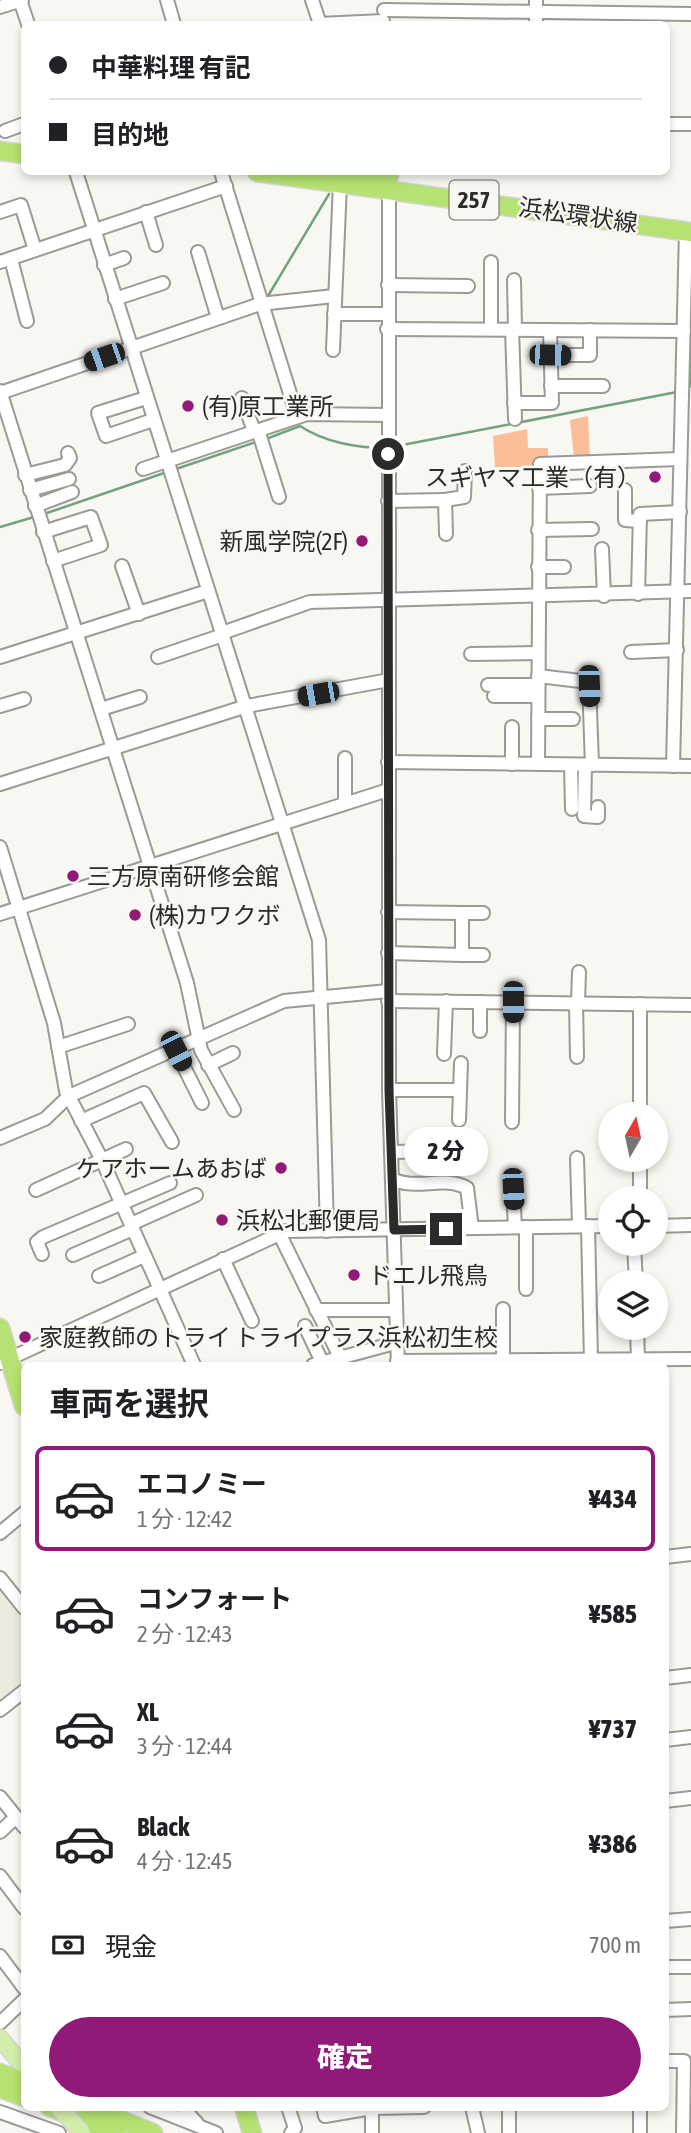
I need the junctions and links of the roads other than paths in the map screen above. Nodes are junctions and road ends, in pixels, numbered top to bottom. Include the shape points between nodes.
1 (21, 0) edge
2 (166, 0) edge
3 (312, 0) edge
4 (0, 7) edge
5 (536, 12) edge
6 (384, 14) edge
7 (691, 14) edge
8 (27, 21) edge
9 (173, 21) edge
10 (319, 21) edge
11 (339, 21) edge
12 (670, 124) edge
13 (691, 124) edge
14 (21, 126) edge
15 (3, 136) edge
16 (21, 141) edge
17 (0, 152) edge
18 (21, 153) edge
19 (77, 175) edge
20 (222, 175) edge
21 (310, 175) edge
22 (345, 177) edge
23 (389, 179) edge
24 (226, 186) junction
25 (0, 212) edge
26 (146, 212) junction
27 (690, 228) edge
28 (96, 229) junction
29 (156, 245) dead end
30 (34, 250) junction
31 (198, 252) dead end
32 (124, 258) dead end
33 (5, 261) edge
34 (491, 262) dead end
35 (104, 265) junction
36 (514, 280) dead end
37 (163, 283) dead end
38 (387, 285) junction
39 (468, 286) dead end
40 (334, 296) junction
41 (114, 299) junction
42 (260, 304) junction
43 (334, 314) junction
44 (387, 314) junction
45 (218, 318) junction
46 (27, 321) dead end
47 (387, 329) junction
48 (491, 329) junction
49 (513, 329) junction
50 (550, 330) junction
51 (590, 330) junction
52 (687, 330) edge
53 (130, 348) junction
54 (333, 350) dead end
55 (550, 355) junction
56 (551, 386) junction
57 (603, 386) dead end
58 (0, 392) edge
59 (146, 398) junction
60 (242, 398) dead end
61 (514, 403) junction
62 (388, 415) junction
63 (301, 416) junction
64 (515, 419) dead end
65 (153, 420) junction
66 (256, 431) junction
67 (68, 453) dead end
68 (679, 460) junction
69 (169, 468) junction
70 (143, 469) dead end
71 (466, 471) dead end
72 (25, 475) junction
73 (69, 479) dead end
74 (590, 486) dead end
75 (539, 488) junction
76 (30, 490) junction
77 (625, 490) dead end
78 (72, 492) dead end
79 (279, 497) dead end
80 (445, 500) junction
81 (388, 501) junction
82 (680, 512) junction
83 (39, 518) junction
84 (640, 521) junction
85 (592, 529) dead end
86 (538, 530) junction
87 (446, 534) dead end
88 (602, 549) dead end
89 (52, 561) junction
90 (122, 566) dead end
91 (538, 567) junction
92 (564, 567) dead end
93 (685, 591) edge
94 (208, 592) junction
95 (639, 594) junction
96 (604, 596) junction
97 (538, 597) junction
98 (388, 600) junction
99 (139, 614) junction
100 (75, 633) junction
101 (223, 634) junction
102 (677, 650) junction
103 (631, 652) dead end
104 (538, 653) junction
105 (471, 654) dead end
106 (0, 657) edge
107 (158, 657) dead end
108 (676, 666) junction
109 (691, 666) edge
110 (389, 680) junction
111 (538, 685) junction
112 (491, 691) dead end
113 (140, 697) dead end
114 (24, 699) dead end
115 (0, 706) edge
116 (247, 706) junction
117 (101, 709) junction
118 (538, 719) junction
119 (573, 719) dead end
120 (512, 727) dead end
121 (114, 749) junction
122 (345, 758) dead end
123 (388, 762) junction
124 (512, 764) junction
125 (538, 764) junction
126 (571, 765) junction
127 (589, 765) junction
128 (673, 766) junction
129 (691, 766) edge
130 (0, 784) edge
131 (388, 789) junction
132 (345, 802) junction
133 (598, 807) dead end
134 (572, 808) dead end
135 (282, 824) junction
136 (0, 847) edge
137 (150, 866) junction
138 (19, 908) junction
139 (388, 912) junction
140 (462, 913) junction
141 (483, 913) dead end
142 (0, 914) edge
143 (388, 953) junction
144 (462, 955) junction
145 (483, 955) dead end
146 (579, 972) dead end
147 (388, 996) junction
148 (320, 997) junction
149 (446, 1001) junction
150 (480, 1002) junction
151 (513, 1002) junction
152 (577, 1003) junction
153 (640, 1004) junction
154 (691, 1005) edge
155 (128, 1024) dead end
156 (480, 1031) dead end
157 (199, 1041) junction
158 (58, 1047) junction
159 (176, 1051) junction
160 (233, 1053) dead end
161 (444, 1054) dead end
162 (577, 1057) dead end
163 (461, 1063) dead end
164 (208, 1065) junction
165 (389, 1090) junction
166 (460, 1090) junction
167 (69, 1096) junction
168 (640, 1102) edge
169 (202, 1103) dead end
170 (234, 1110) dead end
171 (81, 1121) junction
172 (459, 1121) dead end
173 (512, 1122) dead end
174 (0, 1138) edge
175 (172, 1142) dead end
176 (126, 1149) dead end
177 (391, 1152) junction
178 (439, 1152) dead end
179 (577, 1158) dead end
180 (102, 1160) junction
181 (392, 1179) junction
182 (170, 1182) dead end
183 (513, 1189) dead end
184 (36, 1190) dead end
185 (196, 1195) dead end
186 (121, 1202) junction
187 (691, 1225) edge
188 (132, 1226) junction
189 (583, 1226) junction
190 (598, 1226) edge
191 (668, 1226) edge
192 (520, 1227) junction
193 (472, 1228) junction
194 (394, 1230) junction
195 (327, 1231) junction
196 (279, 1233) junction
197 (41, 1254) dead end
198 (72, 1255) dead end
199 (145, 1256) junction
200 (223, 1259) junction
201 (99, 1276) dead end
202 (158, 1289) junction
203 (526, 1289) dead end
204 (503, 1309) dead end
205 (316, 1310) junction
206 (396, 1310) junction
207 (252, 1321) dead end
208 (305, 1326) dead end
209 (0, 1328) edge
210 (638, 1340) edge
211 (395, 1343) junction
212 (340, 1357) junction
213 (691, 1359) edge
214 (5, 1360) edge
215 (591, 1361) junction
216 (193, 1362) edge
217 (316, 1362) edge
218 (324, 1362) edge
219 (397, 1362) edge
220 (504, 1362) edge
221 (548, 1362) edge
222 (640, 1362) edge
223 (21, 1399) edge
224 (21, 1516) edge
225 (0, 1533) edge
226 (691, 1554) edge
227 (669, 1557) edge
228 (0, 1578) edge
229 (21, 1604) edge
230 (691, 1675) edge
231 (669, 1678) edge
232 (21, 1693) edge
233 (0, 1710) edge
234 (691, 1737) edge
235 (669, 1740) edge
236 (0, 1797) edge
237 (691, 1798) edge
238 (669, 1801) edge
239 (20, 1822) edge
240 (0, 1832) edge
241 (0, 1876) edge
242 (21, 1904) edge
243 (691, 1919) edge
244 (669, 1921) edge
245 (0, 1956) edge
246 (669, 1967) edge
247 (691, 1967) edge
248 (21, 1984) edge
249 (21, 2003) edge
250 (691, 2009) edge
251 (669, 2010) edge
252 (0, 2023) edge
253 (0, 2038) edge
254 (0, 2052) edge
255 (21, 2061) edge
256 (669, 2061) edge
257 (688, 2061) edge
258 (21, 2062) edge
259 (0, 2073) edge
260 (21, 2081) edge
261 (0, 2088) edge
262 (21, 2096) edge
263 (60, 2111) edge
264 (63, 2111) edge
265 (98, 2111) edge
266 (160, 2111) edge
267 (186, 2111) edge
268 (245, 2111) edge
269 (289, 2111) edge
270 (324, 2111) edge
271 (351, 2111) edge
272 (372, 2111) edge
273 (473, 2111) edge
274 (509, 2111) edge
275 (640, 2111) edge
276 (0, 2112) edge
277 (199, 2126) junction
278 (39, 2130) edge
279 (59, 2133) edge
280 (82, 2133) edge
281 (116, 2133) edge
282 (153, 2133) edge
283 (216, 2133) edge
284 (252, 2133) edge
285 (291, 2133) edge
286 (372, 2133) edge
287 (478, 2133) edge
288 (509, 2133) edge
289 (640, 2133) edge
290 (683, 2133) edge

1 - 4 street
1 - 8 street
2 - 9 street
3 - 10 street
5 - 6 street
5 - 7 street
6 - 11 street
12 - 13 street
14 - 15 street
15 - 16 highway
17 - 18 highway
19 - 28 street
20 - 24 street
21 - 22 highway, 浜松環状線 / 257
22 - 23 highway, 浜松環状線 / 257
22 - 40 street
23 - 27 highway, 浜松環状線 / 257
23 - 38 street
24 - 26 street
24 - 42 street
25 - 30 street via 21,205
26 - 28 street
26 - 29 street
27 - 52 street
28 - 30 street
28 - 35 street
30 - 33 street
31 - 45 street
32 - 35 street
33 - 46 street
34 - 48 street
35 - 41 street
36 - 49 street
37 - 41 street
38 - 39 street
38 - 44 street
40 - 42 street
40 - 43 street
41 - 53 street
42 - 45 street
42 - 63 street
43 - 44 street
43 - 54 street
44 - 47 street
45 - 53 street
47 - 48 street
47 - 62 street
48 - 49 street
49 - 50 street
49 - 61 street
50 - 51 street
50 - 55 street
51 - 52 street
51 - 55 street via 590,355
52 - 68 street
53 - 58 street
53 - 59 street
55 - 56 street
56 - 57 street
56 - 61 street via 552,403
58 - 72 street
59 - 65 street
59 - 65 street via 98,413 106,436
60 - 66 street
61 - 64 street
62 - 63 street
62 - 81 street
63 - 66 street
65 - 69 street
66 - 69 street
66 - 79 street
67 - 72 street via 65,465
68 - 75 street via 540,464
68 - 82 street
69 - 70 street
69 - 94 street
71 - 80 street via 464,497
72 - 76 street
73 - 76 street
74 - 75 street
75 - 86 street
76 - 83 street
77 - 84 street via 625,520
78 - 83 street
80 - 81 street
80 - 87 street
81 - 98 street
82 - 84 street via 640,514
82 - 93 street
83 - 89 street
83 - 89 street via 91,517 101,545
84 - 95 street
85 - 86 street
86 - 91 street
88 - 96 street
89 - 100 street
90 - 99 street
91 - 92 street
91 - 97 street
93 - 95 street
93 - 102 street
94 - 99 street
94 - 101 street
95 - 96 street
96 - 97 street
97 - 98 street
97 - 104 street
98 - 101 street via 310,602
98 - 110 street
99 - 100 street
100 - 106 street
100 - 117 street
101 - 107 street
101 - 116 street
102 - 103 street
102 - 108 street
104 - 105 street
104 - 111 street
108 - 109 street
108 - 128 street
110 - 116 street
110 - 123 street
111 - 112 street
111 - 118 street
111 - 127 street via 589,682
113 - 117 street
114 - 115 street
116 - 121 street
116 - 135 street
117 - 121 street
118 - 119 street
118 - 125 street
120 - 124 street
121 - 130 street
121 - 137 street
122 - 132 street
123 - 124 street
123 - 131 street
124 - 125 street
125 - 126 street
126 - 127 street
126 - 134 street
127 - 128 street
127 - 133 street via 584,816 598,817
128 - 129 street
131 - 132 street
131 - 139 street
132 - 135 street
135 - 137 street
135 - 148 street via 319,940
136 - 138 street
137 - 138 street
137 - 157 street via 187,983
138 - 142 street
138 - 158 street
139 - 140 street
139 - 143 street
140 - 141 street
140 - 144 street
143 - 144 street
143 - 147 street
144 - 145 street
146 - 152 street
147 - 148 street
147 - 149 street
147 - 165 street
148 - 157 street via 284,1001
148 - 195 street
149 - 150 street
149 - 161 street
150 - 151 street
150 - 156 street
151 - 152 street
151 - 173 street
152 - 153 street
152 - 162 street
153 - 154 street
153 - 168 street
155 - 158 street
157 - 159 street
157 - 164 street
158 - 167 street
159 - 167 street
159 - 169 street
160 - 164 street
163 - 166 street
164 - 170 street
165 - 166 street
165 - 177 street
166 - 172 street
167 - 171 street
167 - 174 street via 45,1119
171 - 175 street via 144,1093
171 - 180 street
176 - 180 street
177 - 178 street
177 - 181 street
179 - 189 street
180 - 184 street
180 - 186 street
181 - 193 street via 407,1184 465,1186
181 - 194 street
182 - 186 street
183 - 192 street
185 - 188 street
186 - 188 street
186 - 197 street via 40,1239
187 - 191 street
188 - 198 street
188 - 199 street
189 - 190 street
189 - 192 street
189 - 215 street
192 - 193 street
192 - 203 street
193 - 194 street
194 - 195 street
194 - 206 street
195 - 196 street
196 - 200 street
196 - 205 street
199 - 201 street
199 - 202 street
200 - 202 street
200 - 207 street
202 - 214 street
202 - 216 street
204 - 220 street
205 - 206 street
205 - 212 street
206 - 211 street
208 - 217 street
209 - 214 highway
210 - 222 street
211 - 212 street
211 - 219 street
212 - 218 street
213 - 222 street
214 - 223 highway
215 - 221 street
215 - 222 street
224 - 225 street
226 - 227 street
228 - 229 street
230 - 231 street
232 - 233 street
234 - 235 street
236 - 239 street
237 - 238 street
239 - 240 street
241 - 242 street
243 - 244 street
245 - 248 street
246 - 247 street
249 - 252 street
250 - 251 street
253 - 255 main road
254 - 258 street
256 - 257 street
257 - 290 street
259 - 260 highway
261 - 262 highway
263 - 281 highway
264 - 280 main road, bridge
265 - 282 highway
266 - 277 street
267 - 277 street
268 - 284 highway
269 - 285 street via 295,2128
270 - 271 street via 325,2116
272 - 286 street
273 - 287 street
274 - 288 street
275 - 289 street
276 - 278 street
277 - 283 street
278 - 279 street

